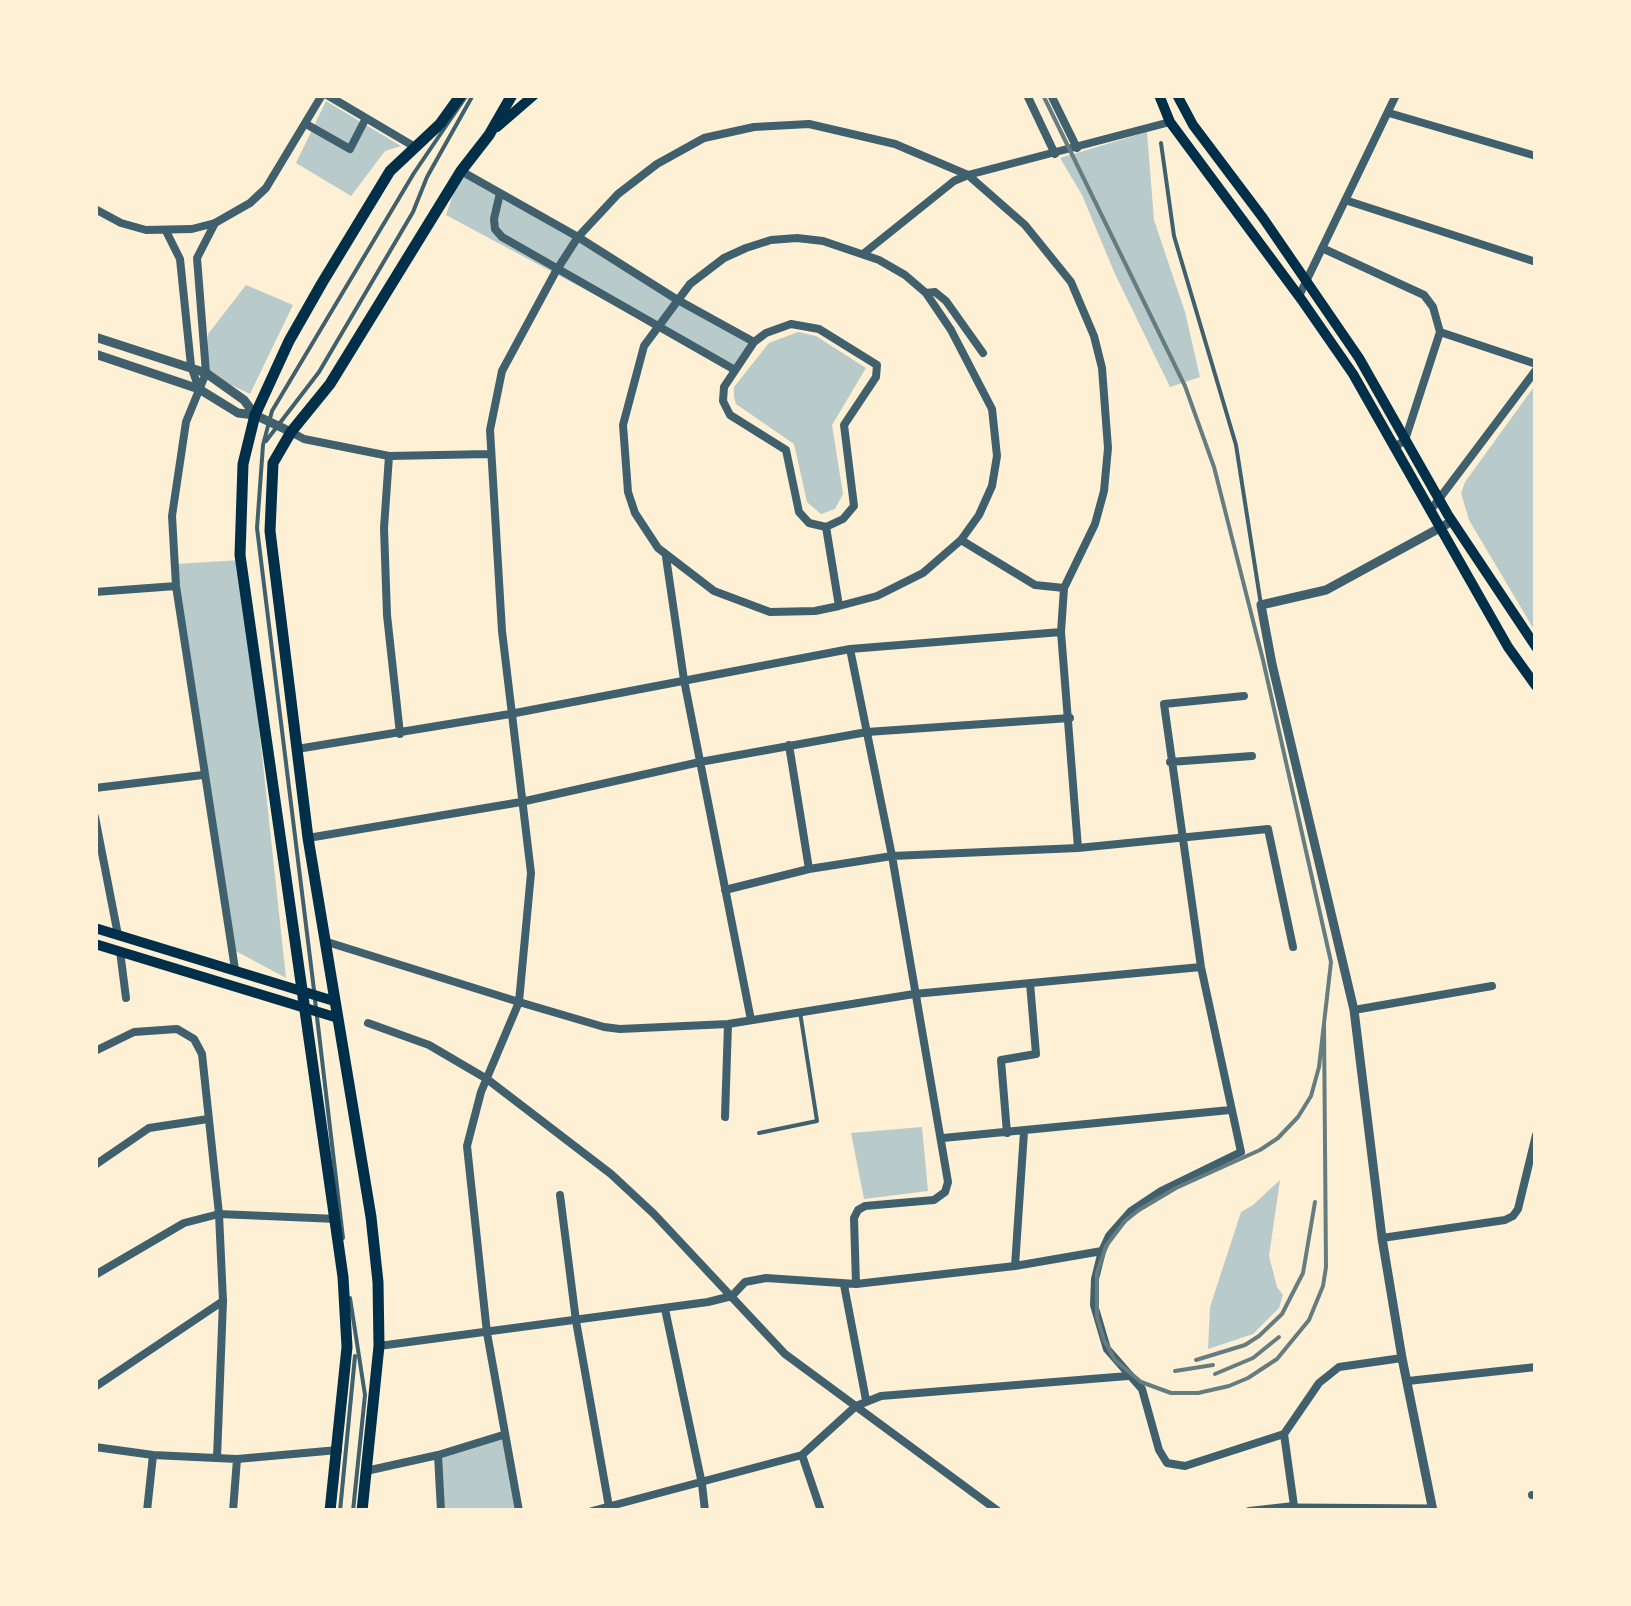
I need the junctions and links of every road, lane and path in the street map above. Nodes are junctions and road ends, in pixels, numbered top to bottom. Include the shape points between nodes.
1 (325, 95) edge
2 (467, 95) edge
3 (512, 95) edge
4 (534, 95) edge
5 (1027, 95) edge
6 (1051, 95) edge
7 (1159, 95) edge
8 (1176, 95) edge
9 (1396, 95) edge
10 (1389, 113) junction
11 (366, 118) junction
12 (1170, 122) junction
13 (306, 124) junction
14 (489, 135) junction
15 (1161, 143) dead end
16 (415, 147) junction
17 (1077, 148) junction
18 (1055, 154) junction
19 (1536, 156) edge
20 (461, 171) junction
21 (968, 175) junction
22 (500, 193) junction
23 (1345, 200) junction
24 (95, 209) edge
25 (215, 224) junction
26 (166, 230) junction
27 (578, 238) junction
28 (1322, 248) junction
29 (863, 254) junction
30 (1536, 262) edge
31 (556, 271) junction
32 (1306, 281) junction
33 (926, 293) junction
34 (1299, 296) junction
35 (676, 299) junction
36 (656, 326) junction
37 (1440, 332) junction
38 (95, 337) edge
39 (754, 342) junction
40 (983, 353) dead end
41 (95, 354) edge
42 (1536, 367) edge
43 (734, 370) junction
44 (199, 371) junction
45 (200, 389) junction
46 (255, 415) junction
47 (273, 424) junction
48 (291, 432) junction
49 (1400, 443) junction
50 (263, 445) junction
51 (490, 454) junction
52 (389, 456) junction
53 (1440, 500) junction
54 (1430, 511) junction
55 (1452, 521) junction
56 (826, 527) junction
57 (1440, 528) junction
58 (961, 540) junction
59 (666, 556) junction
60 (176, 586) junction
61 (1064, 588) junction
62 (95, 592) edge
63 (1261, 605) junction
64 (839, 606) junction
65 (1061, 632) junction
66 (1536, 647) edge
67 (850, 650) junction
68 (684, 680) junction
69 (1536, 686) edge
70 (1244, 696) dead end
71 (510, 714) junction
72 (1070, 718) junction
73 (866, 732) junction
74 (400, 734) junction
75 (789, 746) junction
76 (298, 749) junction
77 (1252, 756) dead end
78 (700, 762) junction
79 (1170, 762) junction
80 (203, 775) junction
81 (95, 788) edge
82 (521, 802) junction
83 (95, 816) edge
84 (308, 838) junction
85 (1181, 839) junction
86 (1078, 848) junction
87 (892, 856) junction
88 (810, 869) junction
89 (725, 890) junction
90 (95, 928) edge
91 (118, 934) junction
92 (324, 940) junction
93 (95, 944) edge
94 (1293, 948) dead end
95 (120, 951) junction
96 (1201, 967) junction
97 (235, 969) junction
98 (1030, 983) junction
99 (1492, 986) dead end
100 (309, 993) junction
101 (914, 994) junction
102 (126, 998) dead end
103 (334, 1001) junction
104 (519, 1002) junction
105 (1354, 1010) junction
106 (311, 1011) junction
107 (800, 1012) junction
108 (338, 1018) junction
109 (751, 1020) junction
110 (368, 1023) dead end
111 (728, 1024) junction
112 (95, 1051) edge
113 (487, 1079) junction
114 (1230, 1110) junction
115 (725, 1117) dead end
116 (208, 1119) junction
117 (1024, 1132) junction
118 (759, 1134) dead end
119 (1007, 1134) junction
120 (1536, 1134) edge
121 (943, 1138) junction
122 (95, 1166) edge
123 (560, 1195) dead end
124 (219, 1214) junction
125 (337, 1219) junction
126 (1382, 1238) junction
127 (1102, 1251) junction
128 (1015, 1266) junction
129 (96, 1273) edge
130 (856, 1284) junction
131 (844, 1285) junction
132 (732, 1296) junction
133 (223, 1301) junction
134 (664, 1309) junction
135 (576, 1321) junction
136 (487, 1333) junction
137 (379, 1346) junction
138 (355, 1347) junction
139 (1402, 1358) junction
140 (1536, 1367) edge
141 (1128, 1376) junction
142 (1408, 1381) junction
143 (95, 1387) edge
144 (866, 1400) junction
145 (856, 1406) junction
146 (1284, 1434) junction
147 (503, 1435) junction
148 (95, 1447) edge
149 (338, 1450) junction
150 (154, 1455) junction
151 (438, 1455) junction
152 (802, 1455) junction
153 (217, 1458) junction
154 (237, 1459) junction
155 (366, 1471) junction
156 (702, 1484) junction
157 (1294, 1506) junction
158 (609, 1508) edge
159 (1433, 1509) edge
160 (147, 1511) edge
161 (233, 1511) edge
162 (330, 1511) edge
163 (340, 1511) edge
164 (354, 1511) edge
165 (362, 1511) edge
166 (441, 1511) edge
167 (518, 1511) edge
168 (592, 1511) edge
169 (704, 1511) edge
170 (821, 1511) edge
171 (998, 1511) edge
172 (1248, 1511) edge

1 - 11 street
1 - 13 street
2 - 16 main road
2 - 47 lane via 414,173
2 - 47 lane via 414,212 319,372
3 - 14 main road
4 - 14 main road
5 - 18 street
6 - 17 street
7 - 12 main road
8 - 32 main road
9 - 10 street
10 - 19 street
10 - 23 street
11 - 13 street via 350,148
11 - 16 street
12 - 17 street
12 - 34 main road
13 - 25 street via 266,188
14 - 20 main road
15 - 63 lane via 1174,236 1236,444
16 - 46 main road via 390,171 289,341
17 - 18 street
18 - 21 street
20 - 22 street
20 - 48 main road via 330,384
21 - 27 street via 895,144 809,124 754,126 704,138 657,164
21 - 29 street
21 - 61 street via 1025,225 1070,282 1102,368 1104,490 1096,524
22 - 27 street
22 - 31 street via 495,230
23 - 28 street
23 - 30 street
24 - 26 street via 134,226
25 - 26 street
25 - 44 street via 197,258
26 - 44 street via 180,259
27 - 31 street
27 - 35 street
28 - 32 street
28 - 37 street via 1424,295
29 - 33 street
29 - 35 street via 823,241 771,240 724,258
31 - 36 street
31 - 51 street via 502,371
32 - 34 street
32 - 49 main road via 1359,358
33 - 40 street via 946,301
33 - 58 street via 982,389 996,430 992,486
34 - 49 main road
35 - 36 street
35 - 39 street
36 - 43 street
36 - 59 street via 623,424 628,492
37 - 42 street
37 - 49 street
38 - 44 street
39 - 43 street
39 - 56 street via 799,324 877,365 844,425 854,506
41 - 45 street
42 - 53 street
43 - 56 street via 722,391 726,410 786,450 799,512
44 - 45 street
44 - 45 street
44 - 46 street
45 - 46 street via 238,413
45 - 60 street via 186,422 172,516
46 - 47 street
46 - 100 main road via 243,464 240,555
47 - 48 street
47 - 50 lane
47 - 50 lane
48 - 52 street
48 - 76 main road via 273,463 270,531
49 - 53 main road
49 - 54 main road
50 - 100 lane via 257,528
51 - 52 street
51 - 71 street
52 - 74 street via 385,563
53 - 54 street
53 - 55 main road
54 - 57 main road
55 - 57 street
55 - 66 main road
56 - 64 street
57 - 63 street via 1326,590
57 - 69 main road
58 - 61 street via 1035,585
58 - 64 street via 900,587
59 - 64 street via 714,591 753,608
59 - 68 street
60 - 62 street
60 - 80 street
61 - 65 street
63 - 105 street
65 - 67 street
65 - 72 street
67 - 68 street
67 - 73 street
68 - 71 street
68 - 78 street
70 - 79 street via 1164,704
71 - 74 street
71 - 82 street
72 - 73 street
72 - 86 street
73 - 75 street
73 - 87 street
74 - 76 street
75 - 78 street
75 - 88 street
76 - 84 main road
77 - 79 street
78 - 82 street
78 - 89 street
79 - 85 street
80 - 81 street
80 - 97 street
82 - 84 street
82 - 104 street via 531,873
83 - 91 street
84 - 92 main road
85 - 86 street
85 - 94 street via 1270,830
85 - 96 street
86 - 87 street
87 - 88 street
87 - 101 street
88 - 89 street
89 - 109 street
90 - 91 main road
91 - 97 main road
92 - 103 main road
92 - 104 street
93 - 95 main road
95 - 102 street
95 - 106 main road
96 - 98 street
96 - 114 street
97 - 100 main road
98 - 101 street
98 - 119 street via 1036,1054 1002,1060
99 - 105 street
100 - 103 main road
100 - 106 main road
101 - 107 street
101 - 121 street
103 - 108 main road
104 - 111 street via 604,1027
104 - 113 street
105 - 126 street
106 - 108 main road
106 - 125 main road
106 - 138 lane
107 - 109 street
107 - 118 lane via 817,1121
108 - 137 main road via 371,1217
109 - 111 street
110 - 113 street via 429,1045
111 - 115 street
112 - 116 street via 134,1032 177,1029 194,1039 202,1054
113 - 132 street via 611,1174
113 - 136 street via 467,1146
114 - 117 street
114 - 127 street via 1238,1154 1144,1200
116 - 122 street via 149,1128
116 - 124 street
117 - 119 street
117 - 128 street
119 - 121 street
120 - 126 street via 1513,1216
121 - 130 street via 944,1192 934,1200 858,1210
123 - 135 street
124 - 125 street
124 - 129 street via 184,1223
124 - 133 street
125 - 149 main road via 346,1348
126 - 139 street
127 - 128 street
127 - 141 street via 1095,1317 1107,1349
128 - 130 street
130 - 131 street
131 - 132 street via 766,1278 745,1282
131 - 144 street
132 - 134 street
132 - 145 street via 784,1354
133 - 143 street
133 - 153 street
134 - 135 street
134 - 156 street
135 - 136 street
135 - 158 street
136 - 137 street
136 - 147 street
137 - 155 main road
138 - 163 lane
138 - 164 lane via 365,1395
139 - 142 street
139 - 146 street via 1331,1371
140 - 142 street
141 - 144 street
141 - 146 street via 1142,1389 1162,1458 1174,1467
142 - 159 street
144 - 145 street
145 - 152 street
145 - 171 street
146 - 157 street
147 - 151 street
147 - 167 street
148 - 150 street
149 - 154 street
149 - 162 main road
150 - 153 street
150 - 160 street
151 - 155 street
151 - 166 street
152 - 156 street
152 - 170 street
153 - 154 street
154 - 161 street
155 - 165 main road
156 - 158 street
156 - 169 street
157 - 159 street
157 - 172 street
158 - 168 street

